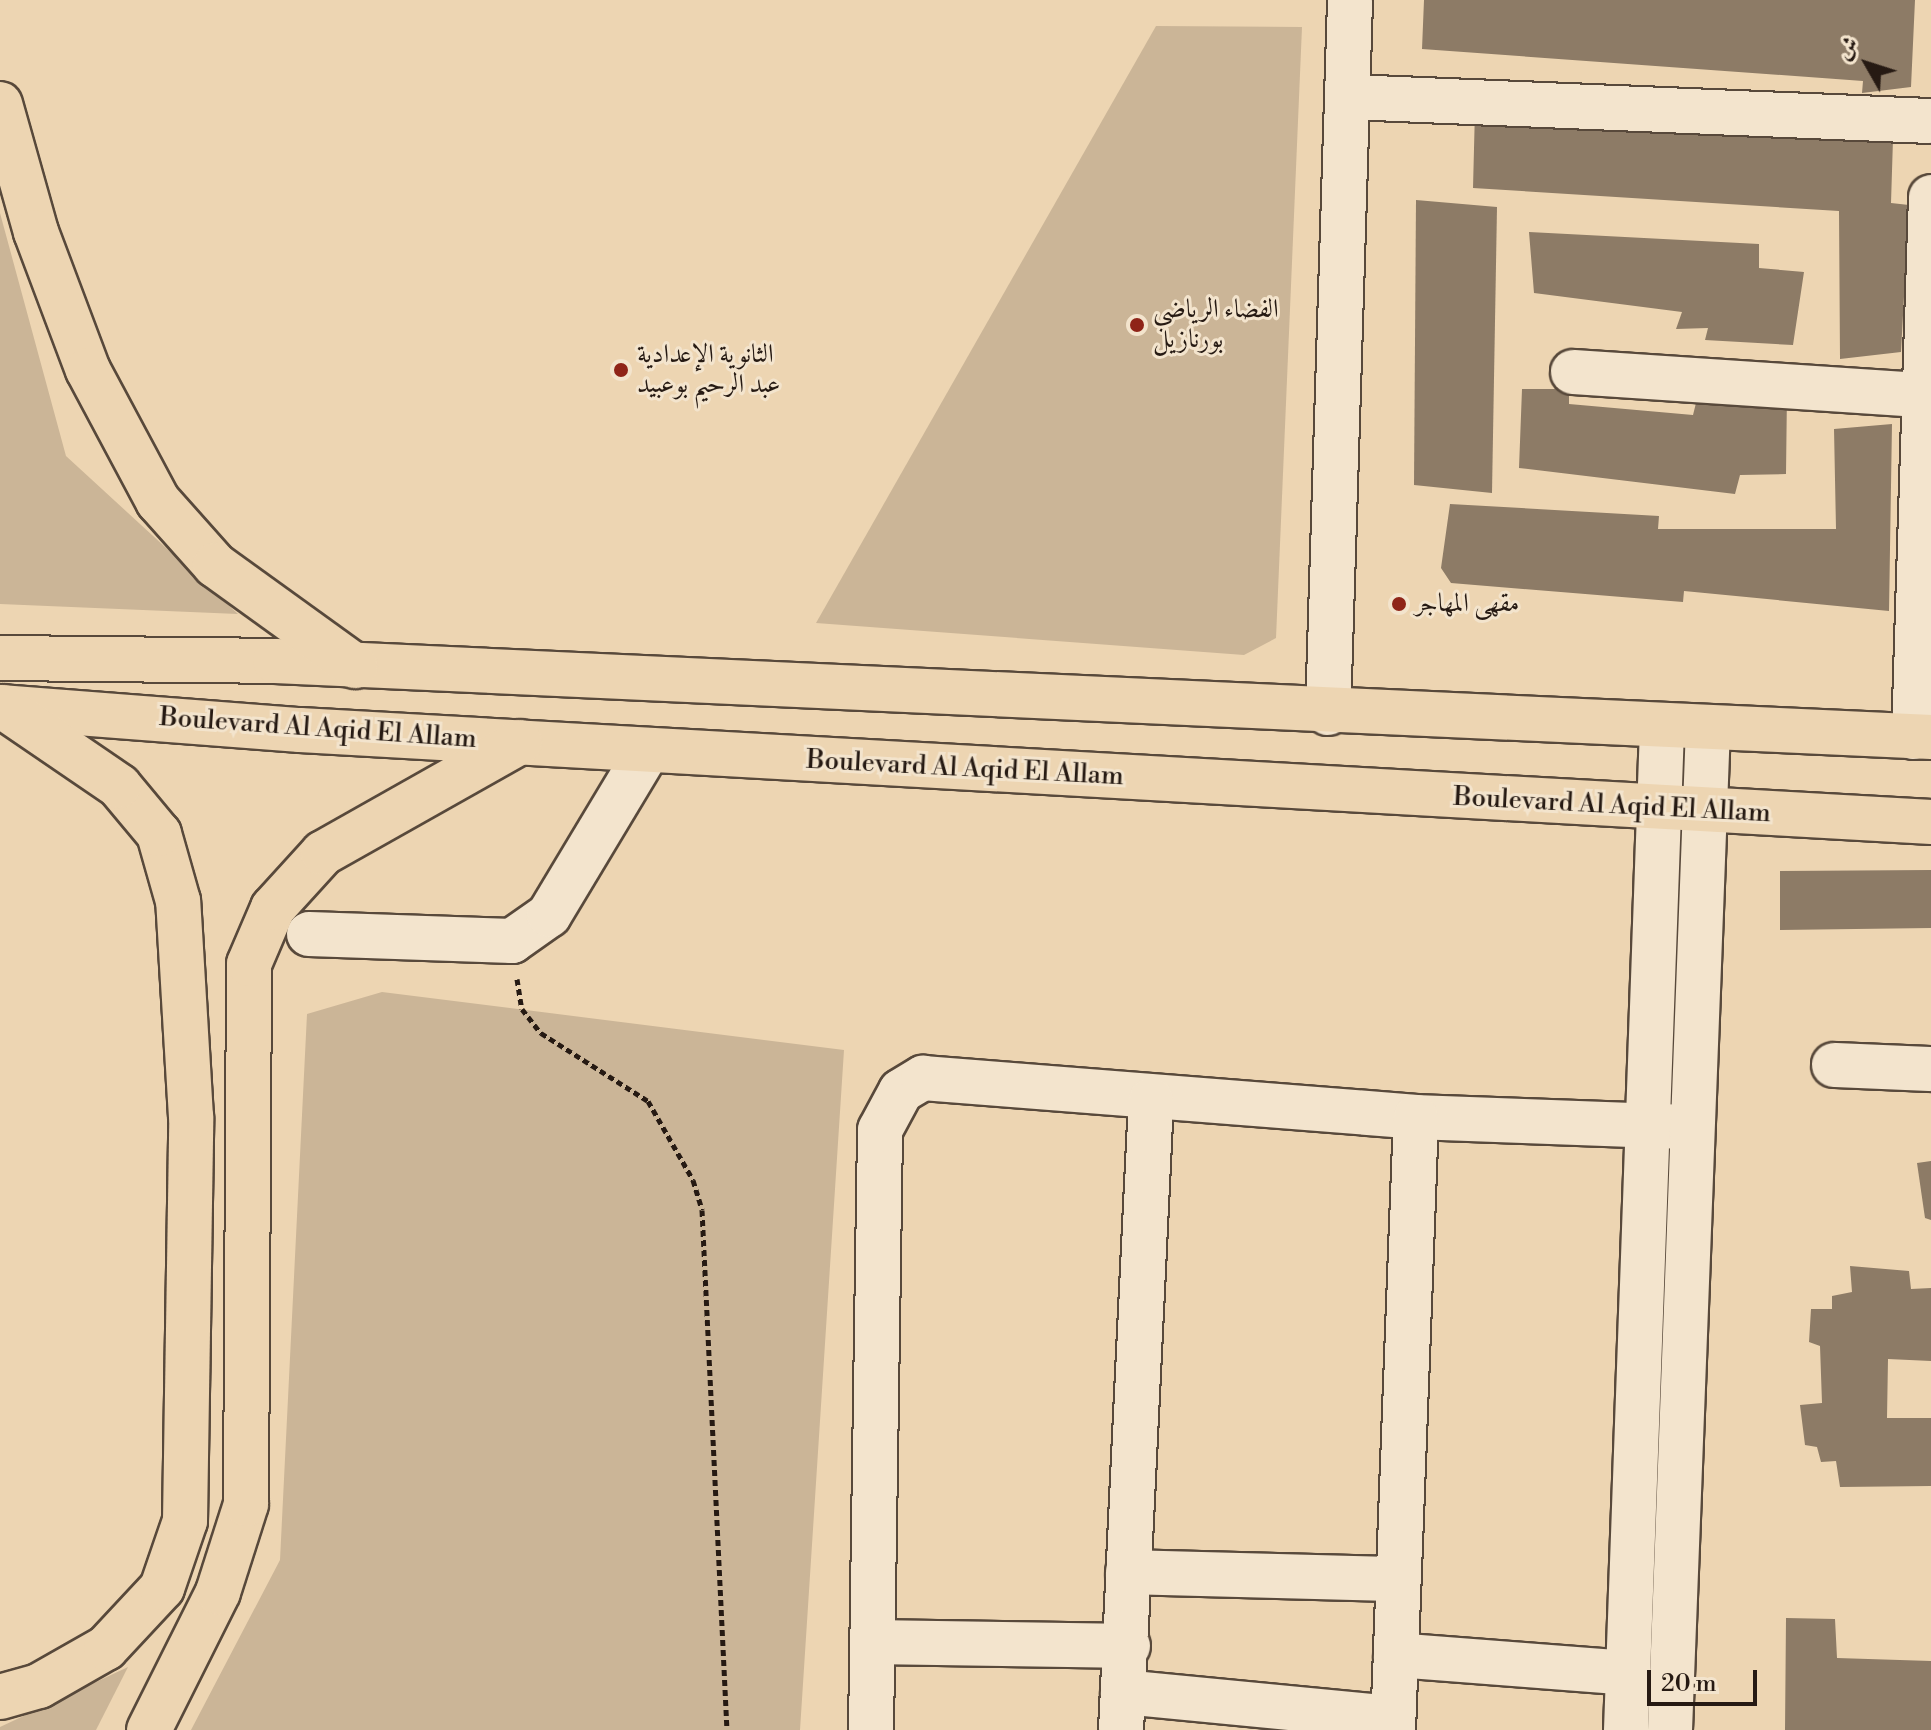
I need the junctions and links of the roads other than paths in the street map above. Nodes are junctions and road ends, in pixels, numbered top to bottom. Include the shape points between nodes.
1 (1350, 0) edge
2 (1350, 97) junction
3 (0, 104) edge
4 (1931, 121) edge
5 (1931, 197) edge
6 (1573, 372) dead end
7 (1928, 396) edge
8 (0, 658) edge
9 (355, 666) junction
10 (2, 707) edge
11 (1328, 713) junction
12 (1662, 727) junction
13 (1708, 729) junction
14 (1922, 737) edge
15 (520, 742) junction
16 (648, 750) junction
17 (1658, 811) junction
18 (1703, 812) junction
19 (1931, 822) edge
20 (309, 934) dead end
21 (1834, 1065) dead end
22 (1931, 1069) edge
23 (1151, 1100) junction
24 (1416, 1117) junction
25 (1648, 1126) junction
26 (1692, 1127) junction
27 (1128, 1572) junction
28 (1398, 1579) junction
29 (877, 1642) junction
30 (1128, 1646) junction
31 (1396, 1655) junction
32 (1628, 1673) junction
33 (0, 1697) edge
34 (1122, 1711) edge
35 (1393, 1724) edge
36 (149, 1730) edge
37 (871, 1730) edge
38 (1626, 1730) edge
39 (1670, 1730) edge

1 - 2 street
2 - 4 street
2 - 11 street
3 - 9 main road via 36,232 88,370 158,501 215,565
5 - 7 street
6 - 7 street
7 - 14 street
8 - 9 main road
9 - 11 main road
10 - 15 main road, Boulevard Al Aqid El Allam
10 - 33 main road via 119,786 159,834 178,901 191,1117 185,1521 162,1588 106,1648 39,1686
11 - 12 main road
12 - 13 main road
12 - 17 street
13 - 14 main road
13 - 18 street
15 - 16 main road, Boulevard Al Aqid El Allam
15 - 36 main road via 323,853 273,908 249,964 246,1504 218,1592
16 - 17 main road, Boulevard Al Aqid El Allam
16 - 20 street via 549,915 512,941
17 - 18 main road, Boulevard Al Aqid El Allam
17 - 25 street
18 - 19 main road, Boulevard Al Aqid El Allam
18 - 26 street
21 - 22 street
23 - 24 street
23 - 27 street
23 - 29 street via 923,1078 886,1108 880,1130
24 - 25 street
24 - 28 street
25 - 26 street
25 - 32 street
26 - 39 street
27 - 28 street
27 - 30 street
28 - 31 street
29 - 30 street
29 - 37 street
30 - 34 street
31 - 32 street
31 - 35 street
32 - 38 street
34 - 35 street

